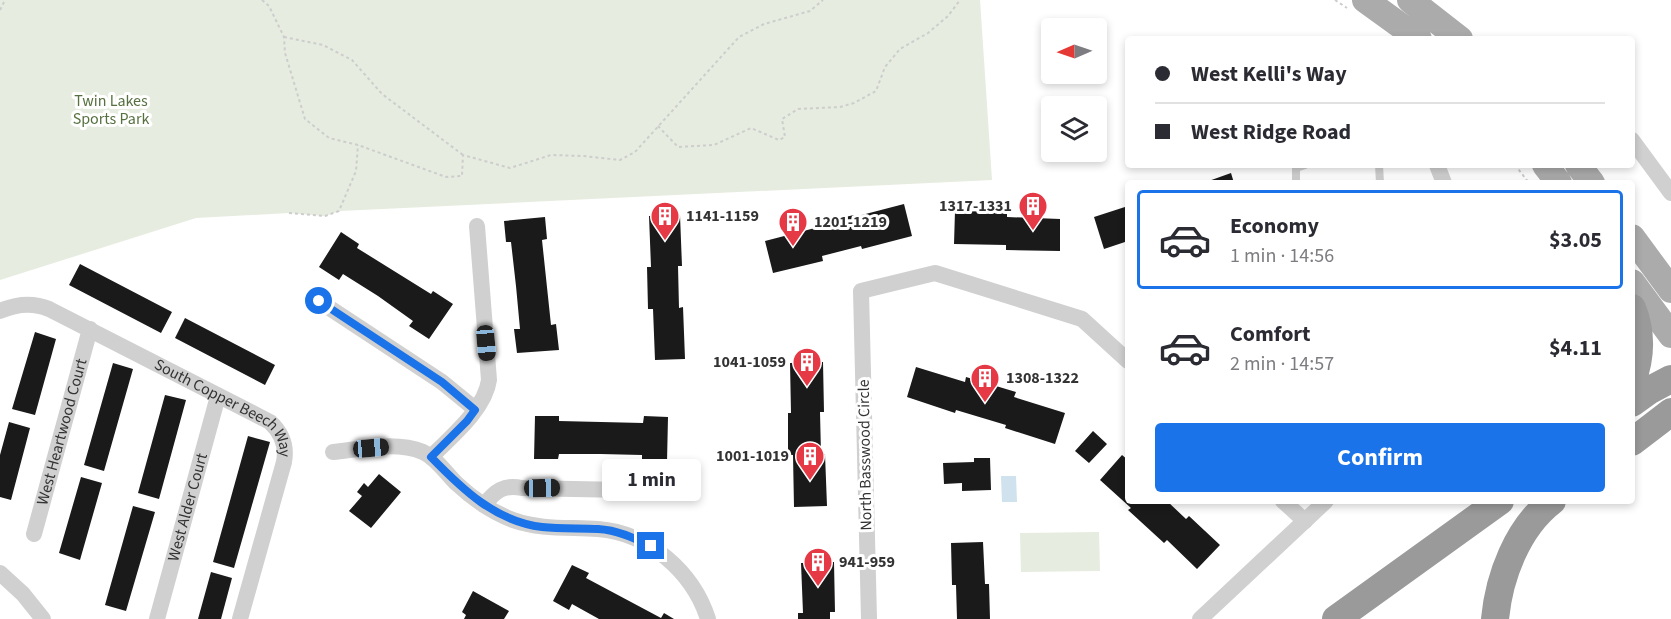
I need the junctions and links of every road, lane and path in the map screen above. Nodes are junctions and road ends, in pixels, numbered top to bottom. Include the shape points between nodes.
1 (5, 0) edge
2 (262, 0) edge
3 (823, 0) edge
4 (960, 0) edge
5 (1365, 0) edge
6 (1410, 0) edge
7 (0, 10) edge
8 (1415, 36) edge
9 (1456, 36) edge
10 (284, 38) junction
11 (658, 126) junction
12 (1635, 144) edge
13 (358, 145) junction
14 (463, 155) junction
15 (1517, 168) edge
16 (1547, 168) edge
17 (1580, 168) edge
18 (1527, 180) edge
19 (1557, 180) edge
20 (1590, 180) edge
21 (1671, 194) edge
22 (289, 213) dead end
23 (477, 226) dead end
24 (1635, 241) edge
25 (1635, 286) edge
26 (1671, 290) edge
27 (319, 301) dead end
28 (0, 311) edge
29 (1635, 322) edge
30 (90, 329) junction
31 (1671, 335) edge
32 (1125, 358) edge
33 (1635, 372) edge
34 (1671, 379) edge
35 (218, 396) junction
36 (1635, 401) edge
37 (475, 410) junction
38 (1671, 412) edge
39 (1671, 431) edge
40 (1636, 439) edge
41 (333, 452) dead end
42 (431, 457) junction
43 (676, 490) dead end
44 (1286, 504) edge
45 (1323, 504) edge
46 (1496, 504) edge
47 (1549, 504) edge
48 (484, 505) junction
49 (1305, 521) junction
50 (34, 534) dead end
51 (0, 573) edge
52 (43, 619) edge
53 (157, 619) edge
54 (240, 619) edge
55 (708, 619) edge
56 (869, 619) edge
57 (1200, 619) edge
58 (1336, 619) edge
59 (1495, 619) edge

1 - 7 path
2 - 10 path via 269,6
3 - 11 path via 810,11 764,24 739,37
4 - 11 path via 928,33 900,49 885,67 876,91 840,107 798,109 782,119 785,137 778,140 751,128 714,145 678,147
5 - 8 main road
6 - 9 main road
10 - 13 path via 305,119 329,138
10 - 14 path via 323,45 352,60 382,94
11 - 14 path via 635,152 621,160 551,155 510,168
12 - 21 street
13 - 14 path via 446,177 462,176
13 - 22 path via 356,171 339,211 325,216
15 - 18 path
16 - 19 main road
17 - 20 main road
23 - 37 street via 489,380
24 - 26 main road
25 - 31 main road
27 - 37 street via 442,382
28 - 30 street, South Copper Beech Way via 17,305 41,306
29 - 33 highway via 1640,344
30 - 35 street, South Copper Beech Way
30 - 50 street, West Heartwood Court
32 - 56 street, North Basswood Circle via 1082,320 936,273 861,291
34 - 36 highway
35 - 53 street, West Alder Court
35 - 54 street, South Copper Beech Way via 270,422 280,434 286,452
37 - 42 street
38 - 40 highway
39 - 40 highway
41 - 42 street via 403,447
42 - 48 street
43 - 48 street via 513,486 499,490
44 - 49 street
45 - 49 street
46 - 58 highway
47 - 59 highway via 1531,523 1505,570
48 - 55 street via 528,525 599,529 637,539 663,555 684,575
49 - 57 street
51 - 52 street

